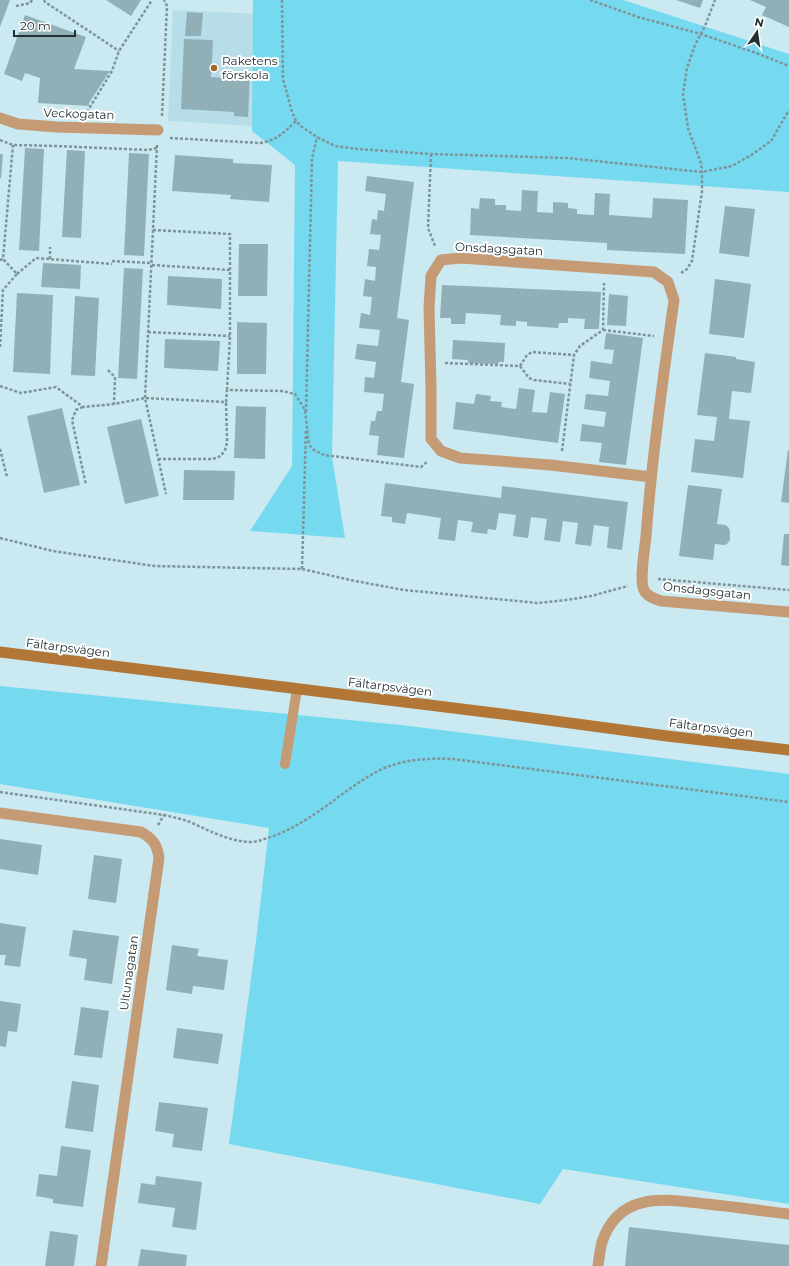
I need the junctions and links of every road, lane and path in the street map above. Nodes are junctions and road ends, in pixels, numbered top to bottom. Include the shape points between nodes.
1 (32, 0) edge
2 (44, 0) edge
3 (152, 0) edge
4 (164, 0) edge
5 (282, 0) edge
6 (590, 0) edge
7 (715, 0) edge
8 (16, 6) dead end
9 (701, 34) junction
10 (119, 51) junction
11 (789, 66) edge
12 (789, 110) edge
13 (0, 118) edge
14 (77, 128) junction
15 (158, 130) junction
16 (317, 137) junction
17 (0, 140) edge
18 (431, 154) junction
19 (702, 172) junction
20 (154, 230) junction
21 (50, 247) dead end
22 (2, 259) edge
23 (50, 259) junction
24 (441, 260) junction
25 (152, 264) junction
26 (605, 268) junction
27 (230, 270) junction
28 (17, 274) junction
29 (668, 282) junction
30 (603, 330) junction
31 (148, 332) junction
32 (230, 336) junction
33 (669, 338) junction
34 (0, 347) edge
35 (574, 355) junction
36 (431, 362) junction
37 (520, 366) junction
38 (108, 370) dead end
39 (570, 384) junction
40 (0, 386) edge
41 (227, 390) junction
42 (145, 398) junction
43 (226, 402) junction
44 (114, 404) junction
45 (83, 407) junction
46 (306, 421) junction
47 (0, 449) edge
48 (441, 450) junction
49 (158, 459) junction
50 (560, 467) junction
51 (7, 477) dead end
52 (650, 477) junction
53 (86, 486) dead end
54 (166, 494) dead end
55 (0, 538) edge
56 (302, 569) junction
57 (643, 583) junction
58 (789, 590) edge
59 (789, 612) edge
60 (0, 652) edge
61 (297, 689) junction
62 (789, 751) edge
63 (285, 764) dead end
64 (0, 792) edge
65 (789, 802) edge
66 (0, 813) edge
67 (789, 1214) edge
68 (101, 1266) edge
69 (598, 1266) edge

1 - 8 path via 30,3
2 - 10 path
3 - 10 path
4 - 15 path via 167,6 162,118
5 - 16 path via 283,79 296,121
6 - 9 path via 638,17
7 - 9 path
9 - 11 path
9 - 19 path via 687,68 683,94 688,128
10 - 14 path via 112,71
12 - 19 path via 770,140 753,154 732,166
13 - 14 street, Veckogatan via 18,124
14 - 15 street, Veckogatan
15 - 20 path
16 - 18 path via 335,146
16 - 46 path via 312,159
17 - 22 path via 13,145
18 - 19 path via 567,158
18 - 24 path via 428,228
19 - 29 path via 702,191 692,261 687,269
20 - 25 path
20 - 27 path via 230,234
21 - 23 path
22 - 28 path
23 - 25 path
23 - 28 path via 36,258
24 - 26 street, Onsdagsgatan via 462,258
24 - 36 street, Onsdagsgatan via 432,276 429,308
25 - 27 path
25 - 31 path
26 - 29 street, Onsdagsgatan via 654,272
26 - 30 path
27 - 32 path
28 - 34 path via 3,290
29 - 33 street via 674,300
30 - 33 path
30 - 35 path via 580,346
31 - 32 path
31 - 42 path
32 - 41 path
33 - 52 street
35 - 37 path via 532,352
35 - 39 path
36 - 37 path
36 - 48 street, Onsdagsgatan via 431,439
37 - 39 path via 529,378 534,380
38 - 44 path via 115,377
39 - 50 path
40 - 45 path via 21,392 56,388
41 - 43 path
41 - 46 path via 282,391 295,394 304,410
42 - 43 path
42 - 44 path
42 - 49 path
43 - 49 path via 227,441 221,456 213,459
44 - 45 path
45 - 53 path via 76,410 72,420
46 - 48 path via 309,445 324,455 421,466
46 - 56 path
47 - 51 path
48 - 50 street via 460,458
49 - 54 path
50 - 52 street
52 - 57 street
55 - 56 path via 53,551 154,566
56 - 57 path via 404,590 537,603 585,597
57 - 58 path via 657,579
57 - 59 street, Onsdagsgatan via 644,591 661,601
60 - 61 main road, Fältarpsvägen
61 - 62 main road, Fältarpsvägen
61 - 63 lane
64 - 65 path via 164,815 226,838 251,842 300,824 382,769 427,758 461,760
66 - 68 street, Ultunagatan via 141,832 149,837 158,849 159,858
67 - 69 street via 676,1201 637,1204 621,1213 608,1229

